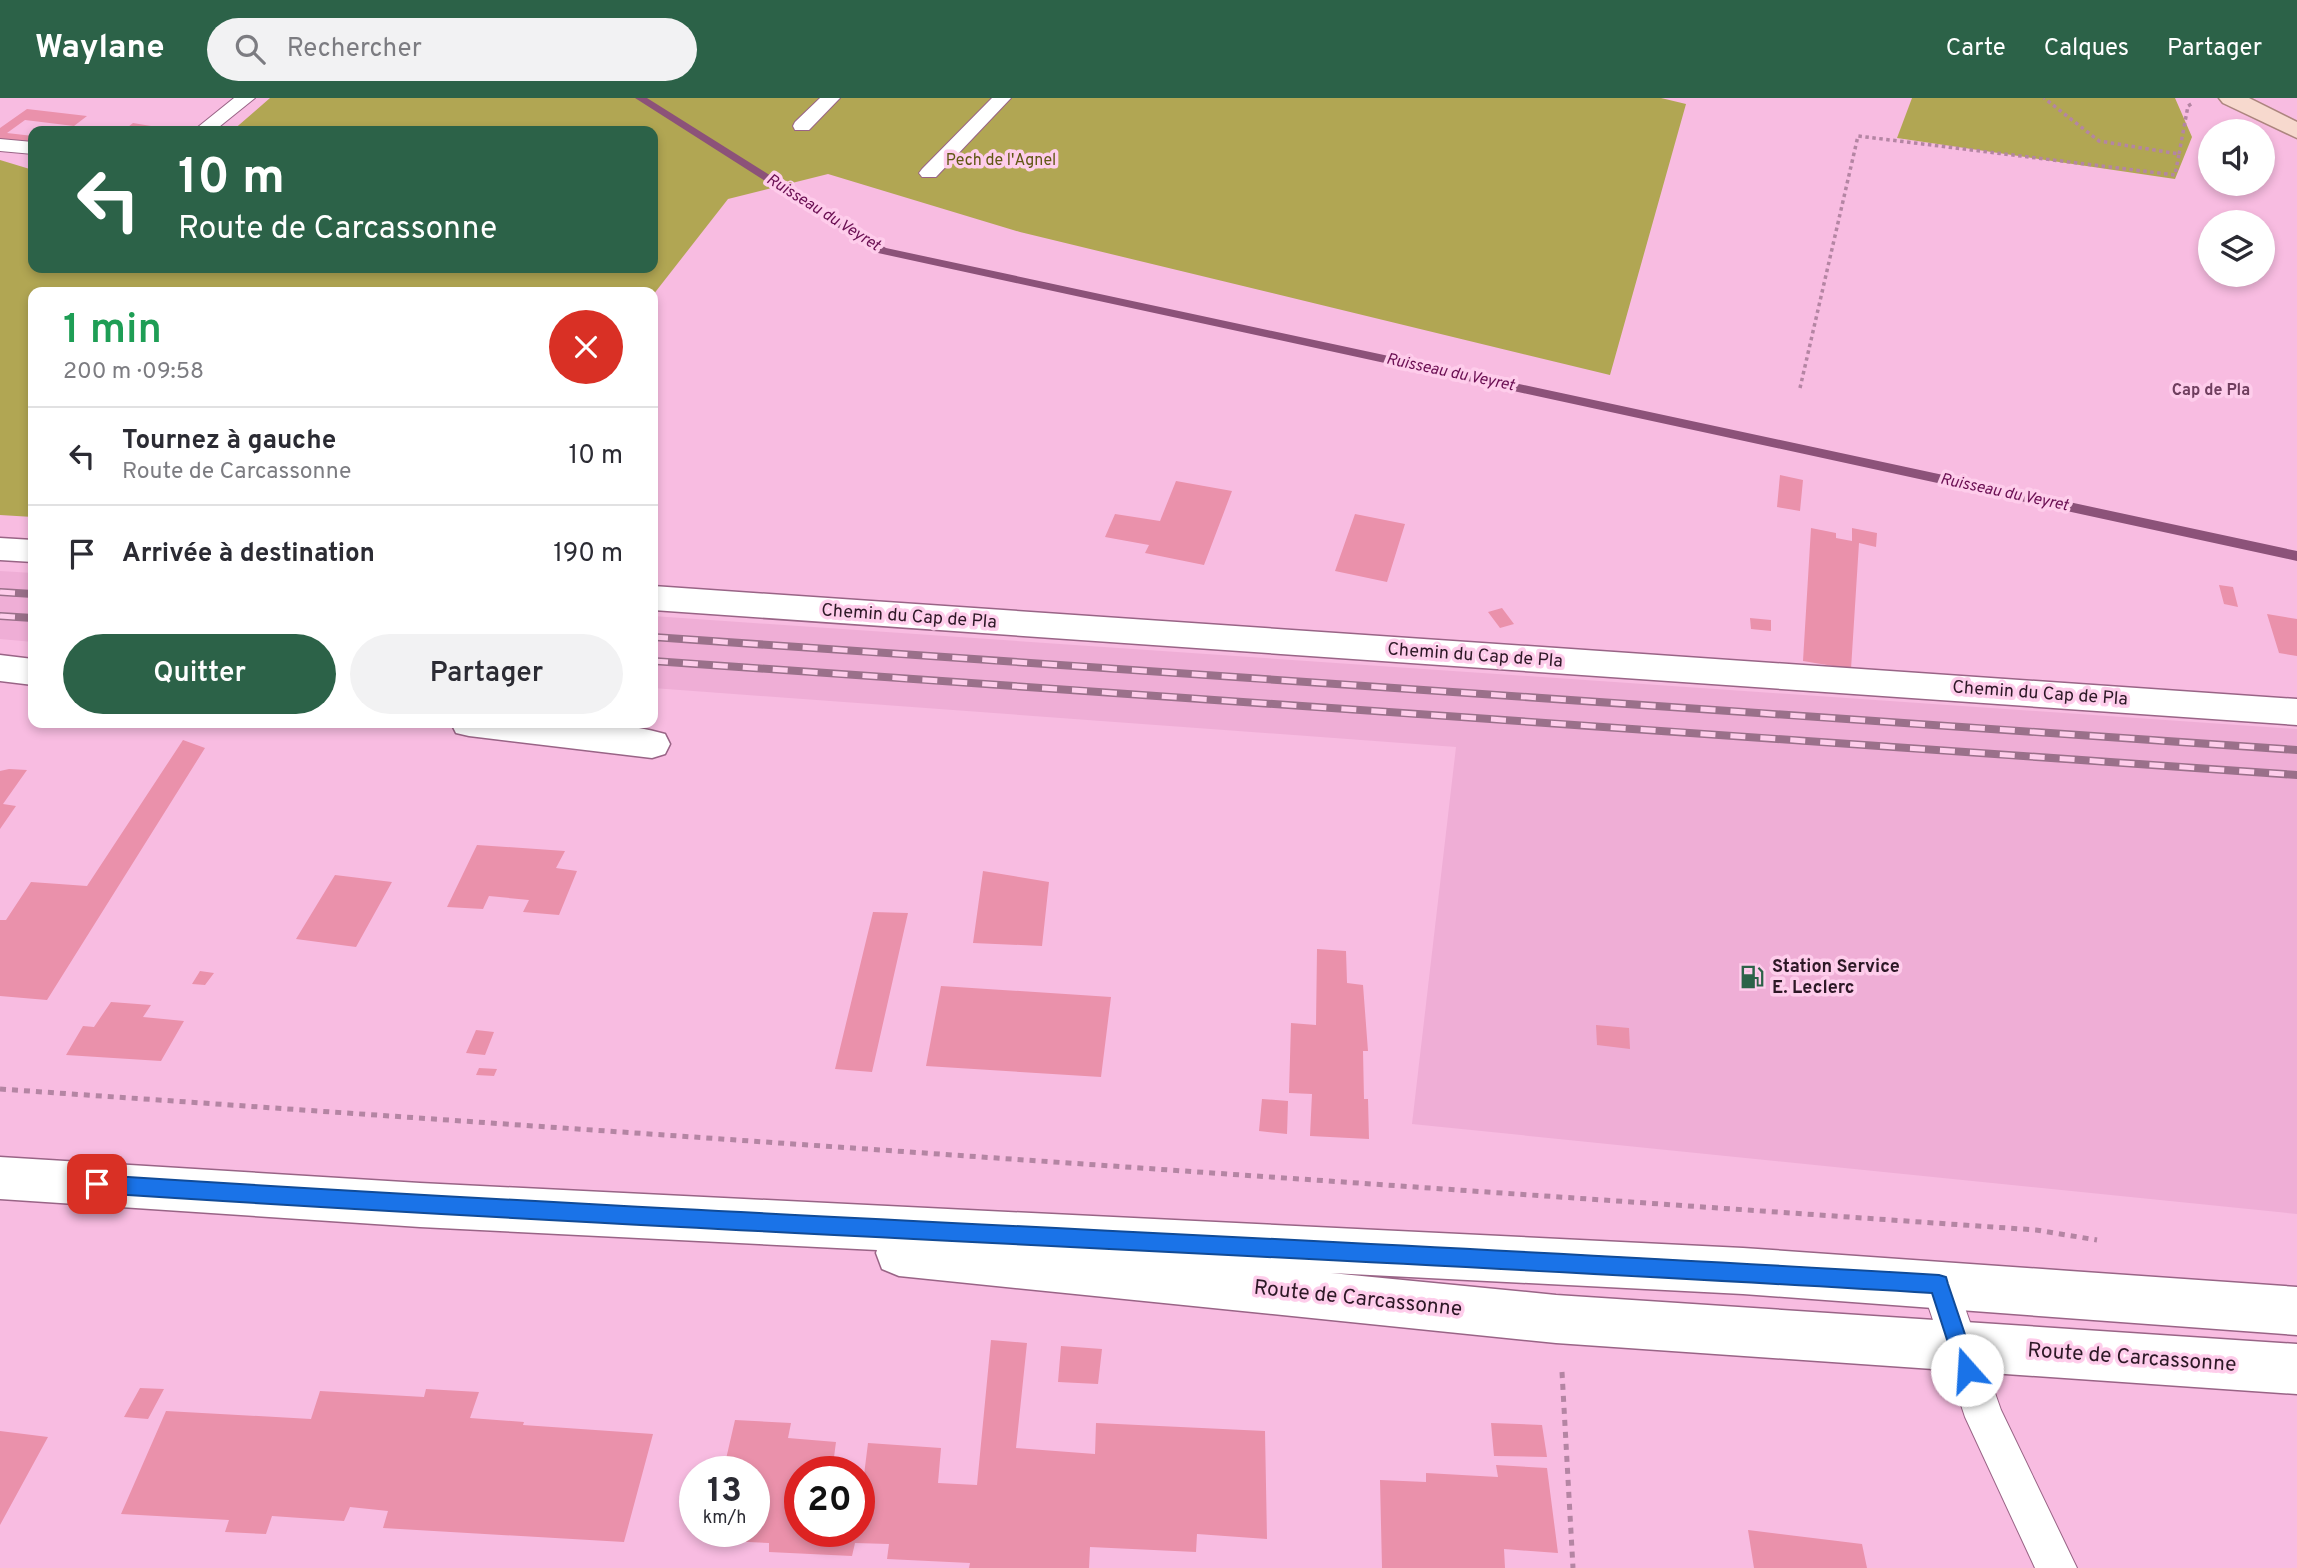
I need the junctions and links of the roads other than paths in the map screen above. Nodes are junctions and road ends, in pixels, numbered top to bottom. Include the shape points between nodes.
1 (246, 98) edge
2 (831, 98) edge
3 (1002, 98) edge
4 (2231, 98) edge
5 (2268, 98) edge
6 (2297, 113) edge
7 (209, 126) edge
8 (802, 126) dead end
9 (2297, 131) edge
10 (0, 145) edge
11 (28, 148) edge
12 (929, 173) dead end
13 (0, 548) edge
14 (28, 551) edge
15 (658, 598) edge
16 (0, 668) edge
17 (28, 671) edge
18 (2297, 712) edge
19 (513, 728) edge
20 (652, 744) dead end
21 (0, 1178) edge
22 (420, 1205) junction
23 (1939, 1284) junction
24 (2297, 1311) edge
25 (1958, 1346) junction
26 (2297, 1369) edge
27 (2056, 1568) edge

1 - 7 lane
2 - 8 lane
3 - 12 lane
4 - 9 main road
5 - 6 main road
10 - 11 lane
13 - 14 main road
15 - 18 main road, Chemin du Cap de Pla
16 - 17 main road
19 - 20 main road
21 - 22 main road, Route de Carcassonne
22 - 23 main road, Route de Carcassonne
22 - 25 main road, Route de Carcassonne via 1556,1319
23 - 24 main road, Route de Carcassonne
23 - 25 lane
25 - 26 main road, Route de Carcassonne
25 - 27 lane via 1983,1418

